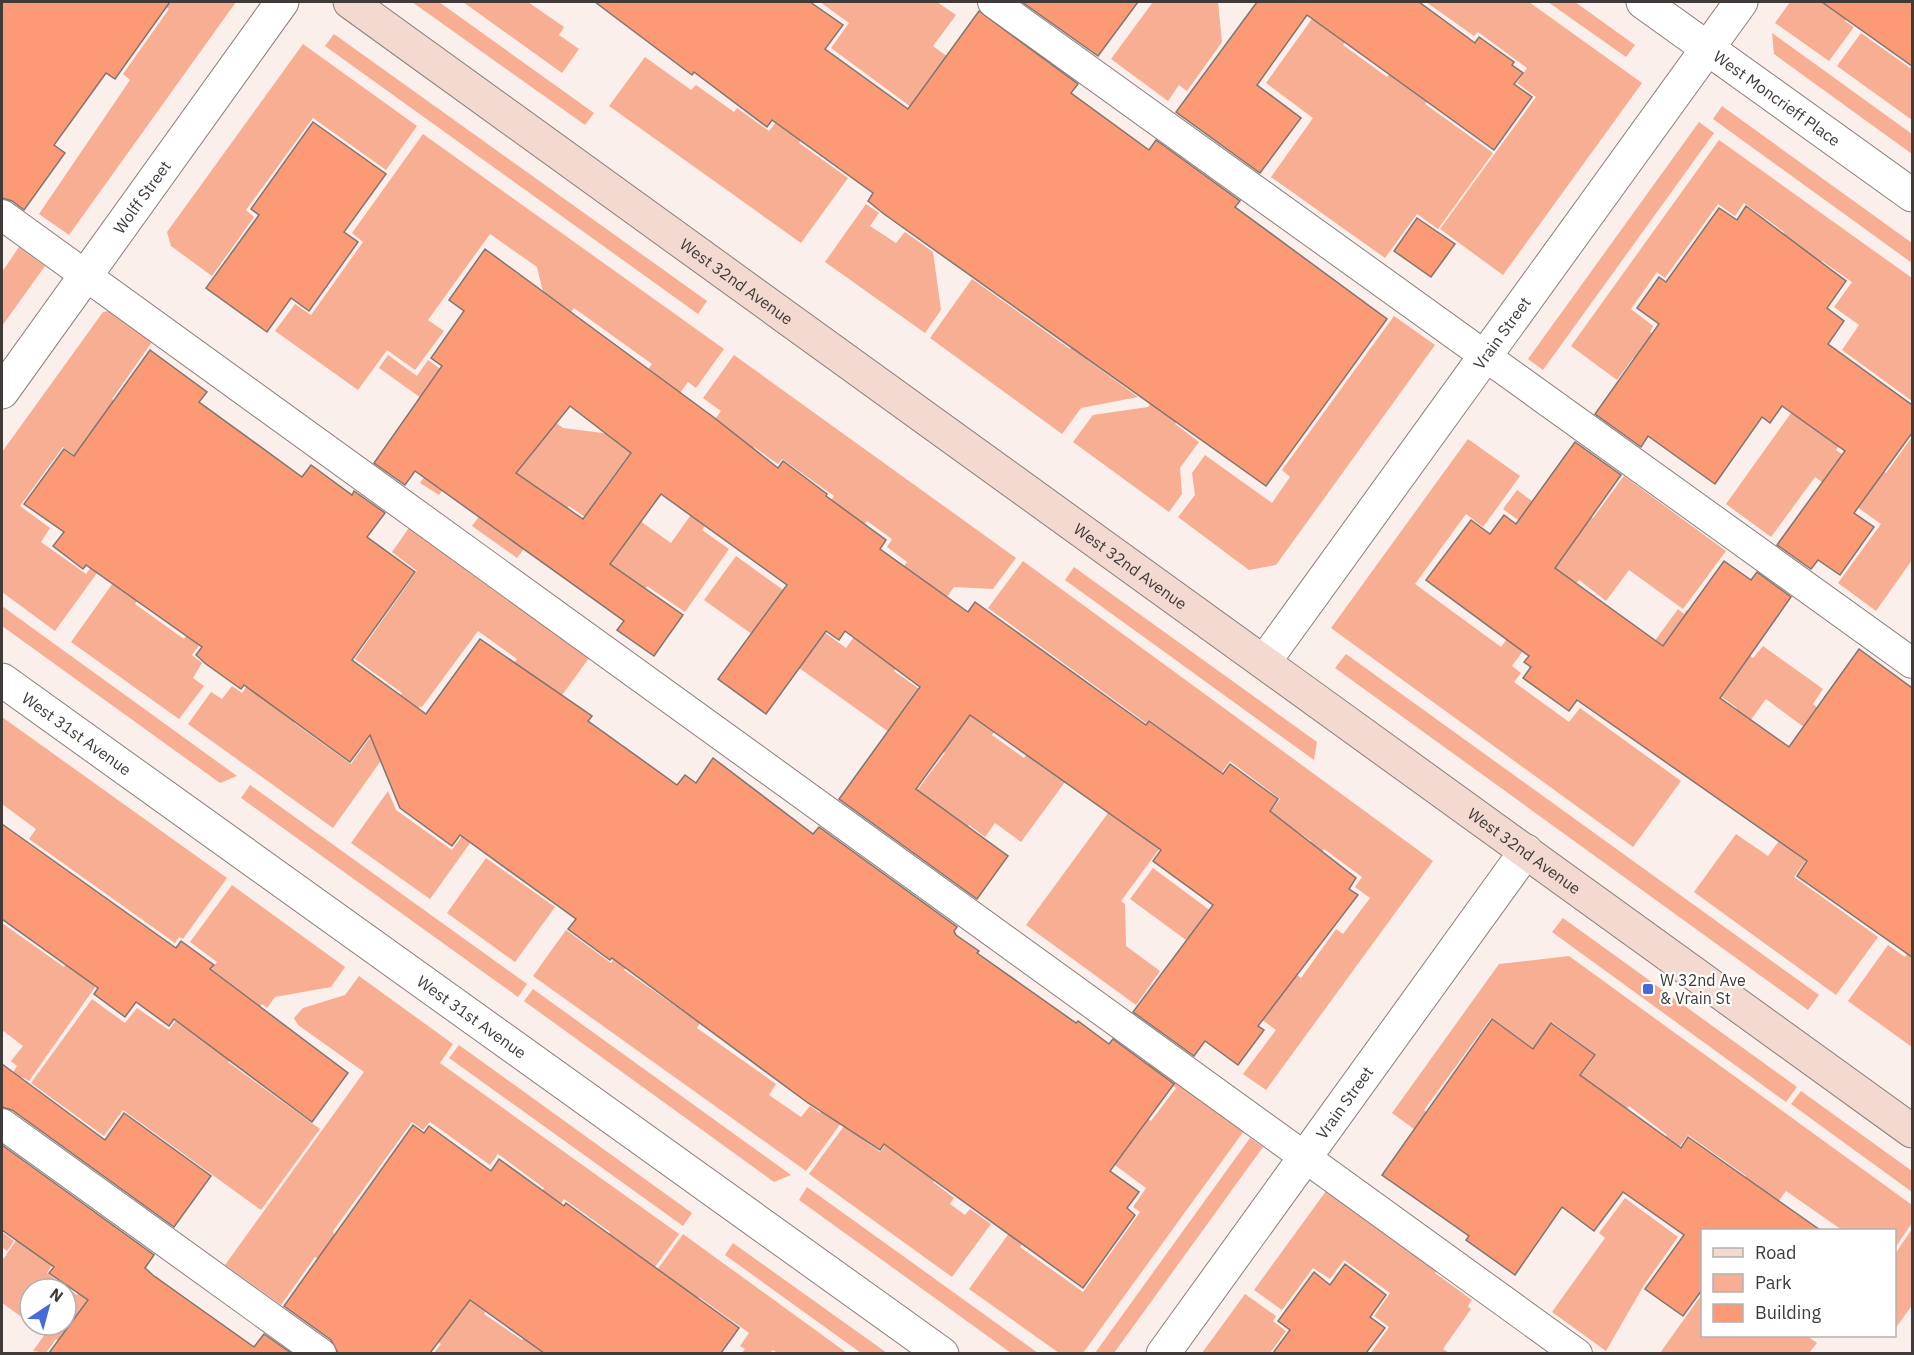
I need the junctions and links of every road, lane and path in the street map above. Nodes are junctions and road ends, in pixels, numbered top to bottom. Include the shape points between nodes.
1 (282, 2) edge
2 (350, 2) edge
3 (993, 2) edge
4 (1643, 2) edge
5 (1741, 2) edge
6 (1708, 47) junction
7 (1912, 195) edge
8 (2, 215) edge
9 (85, 275) junction
10 (1486, 356) junction
11 (2, 392) edge
12 (1264, 662) junction
13 (1912, 663) edge
14 (2, 680) edge
15 (1526, 851) junction
16 (2, 1124) edge
17 (1912, 1131) edge
18 (1305, 1157) junction
19 (321, 1353) edge
20 (942, 1353) edge
21 (1163, 1353) edge
22 (1577, 1353) edge

1 - 9 street, Wolff Street
2 - 12 street, West 32nd Avenue
3 - 10 lane
4 - 6 street, West Moncrieff Place
5 - 6 street, Vrain Street
6 - 7 street, West Moncrieff Place
6 - 10 street, Vrain Street
8 - 9 lane
9 - 11 street, Wolff Street
9 - 18 lane
10 - 12 street, Vrain Street
10 - 13 lane
12 - 15 street, West 32nd Avenue
14 - 20 street, West 31st Avenue
15 - 17 street, West 32nd Avenue
15 - 18 street, Vrain Street
16 - 19 lane
18 - 21 street, Vrain Street
18 - 22 lane

